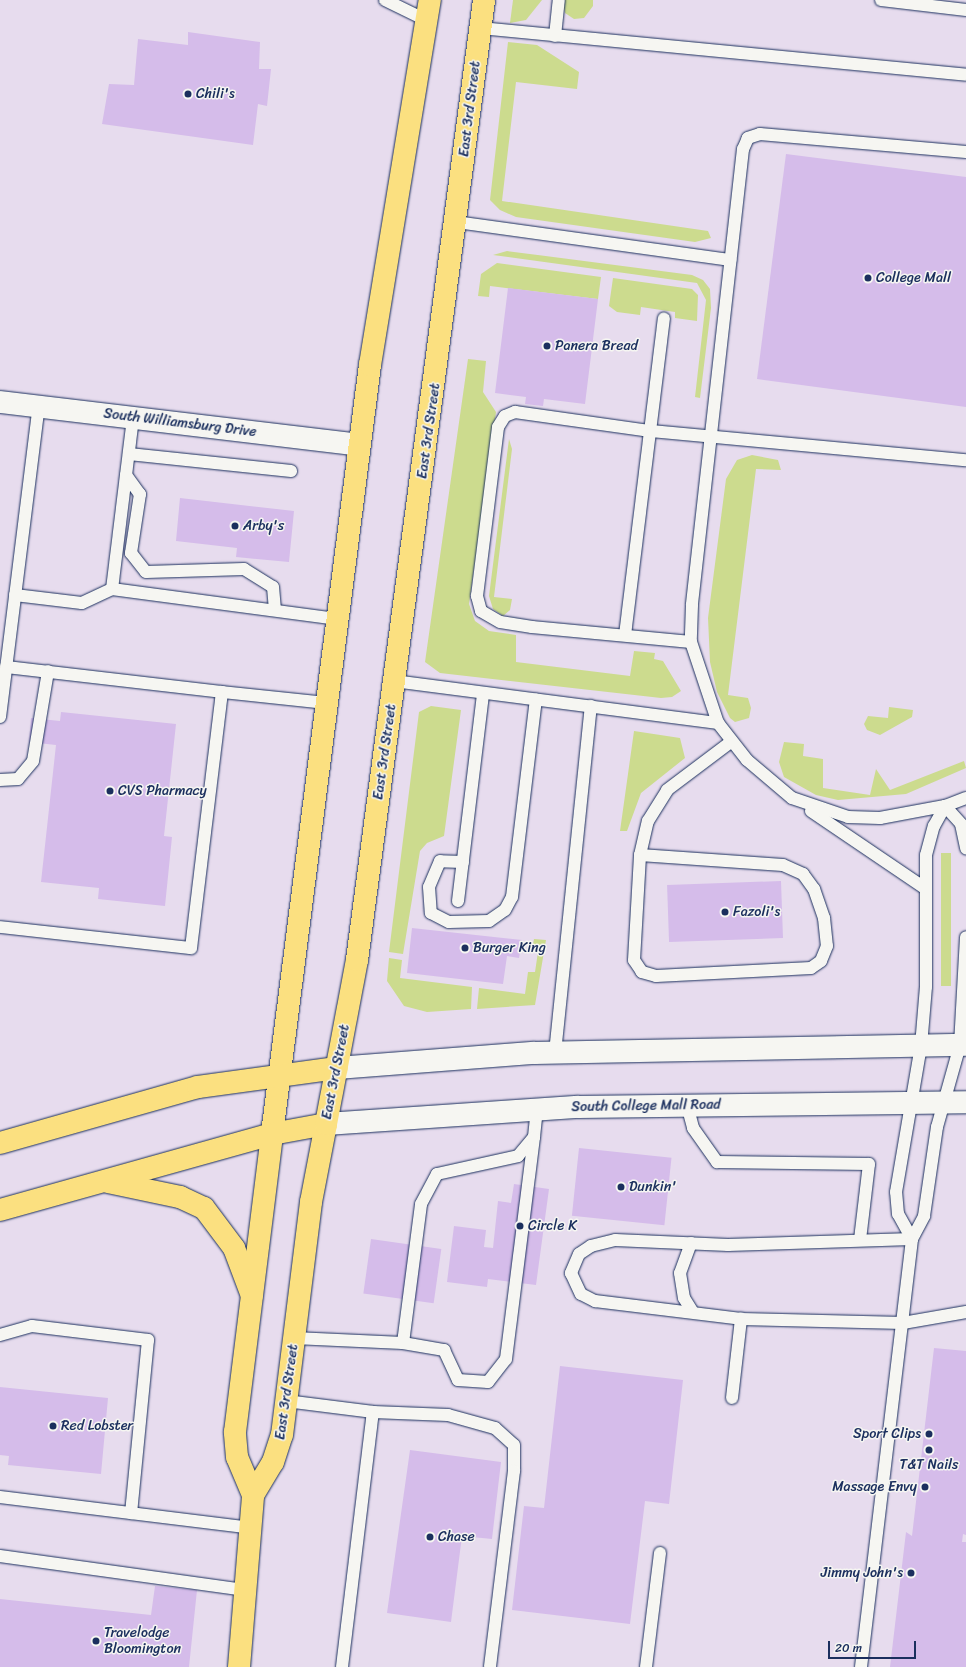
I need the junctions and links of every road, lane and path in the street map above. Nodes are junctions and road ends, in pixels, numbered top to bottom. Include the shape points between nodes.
1 (385, 0) edge
2 (484, 0) edge
3 (559, 0) edge
4 (881, 0) edge
5 (428, 10) edge
6 (966, 10) edge
7 (481, 28) junction
8 (555, 36) junction
9 (966, 75) edge
10 (966, 152) edge
11 (456, 222) junction
12 (730, 260) junction
13 (664, 318) dead end
14 (0, 402) edge
15 (39, 406) junction
16 (133, 418) junction
17 (652, 431) junction
18 (711, 436) junction
19 (359, 445) junction
20 (129, 454) junction
21 (966, 460) edge
22 (291, 471) dead end
23 (126, 475) junction
24 (112, 589) junction
25 (15, 595) junction
26 (275, 610) junction
27 (338, 619) junction
28 (625, 636) junction
29 (691, 642) junction
30 (6, 667) junction
31 (48, 672) junction
32 (394, 681) junction
33 (222, 692) junction
34 (483, 693) junction
35 (536, 699) junction
36 (327, 703) junction
37 (591, 706) junction
38 (0, 717) edge
39 (718, 723) junction
40 (732, 740) junction
41 (0, 780) edge
42 (792, 798) junction
43 (966, 798) edge
44 (945, 806) junction
45 (966, 848) edge
46 (640, 855) junction
47 (463, 862) junction
48 (926, 889) junction
49 (458, 901) dead end
50 (0, 927) edge
51 (966, 938) edge
52 (963, 1045) edge
53 (921, 1046) junction
54 (555, 1053) junction
55 (337, 1068) junction
56 (279, 1074) junction
57 (910, 1102) junction
58 (944, 1102) junction
59 (966, 1102) edge
60 (687, 1105) junction
61 (537, 1109) junction
62 (326, 1124) junction
63 (272, 1134) junction
64 (534, 1137) junction
65 (0, 1143) edge
66 (100, 1181) junction
67 (0, 1210) edge
68 (860, 1239) junction
69 (912, 1239) junction
70 (691, 1243) junction
71 (252, 1296) junction
72 (692, 1311) junction
73 (966, 1312) edge
74 (741, 1319) junction
75 (903, 1323) junction
76 (0, 1335) edge
77 (294, 1338) junction
78 (403, 1343) junction
79 (732, 1398) dead end
80 (286, 1401) junction
81 (373, 1412) junction
82 (253, 1495) junction
83 (0, 1497) edge
84 (130, 1513) junction
85 (251, 1528) junction
86 (660, 1553) dead end
87 (0, 1556) edge
88 (246, 1590) junction
89 (239, 1667) edge
90 (342, 1667) edge
91 (490, 1667) edge
92 (646, 1667) edge
93 (861, 1667) edge

1 - 5 lane
2 - 7 main road, East 3rd Street
3 - 8 lane
4 - 6 lane
5 - 19 main road, East 3rd Street
7 - 8 lane
7 - 11 main road, East 3rd Street
8 - 9 lane
10 - 12 lane via 760,134 748,138 743,149
11 - 12 lane
11 - 32 main road, East 3rd Street
12 - 18 lane
13 - 17 lane
14 - 15 main road, South Williamsburg Drive
15 - 16 main road, South Williamsburg Drive
15 - 25 lane
16 - 19 main road, South Williamsburg Drive
16 - 20 lane
17 - 18 lane
17 - 28 lane
17 - 28 lane via 514,412 505,416 498,427 477,596 481,611 490,617 532,627
18 - 21 lane
18 - 29 lane via 692,605
19 - 27 main road, East 3rd Street
20 - 22 lane
20 - 23 lane
23 - 24 lane
23 - 26 lane via 140,494 131,553 146,572 244,569 273,586
24 - 25 lane via 82,603
24 - 26 lane
25 - 30 lane
26 - 27 lane
27 - 36 main road, East 3rd Street
28 - 29 lane
29 - 39 lane
30 - 31 lane
30 - 38 lane
31 - 33 lane
31 - 41 lane via 33,761 18,779
32 - 34 lane
32 - 55 main road, East 3rd Street via 357,960
33 - 36 lane
33 - 50 lane via 190,948
34 - 35 lane
34 - 47 lane
35 - 37 lane
35 - 47 lane via 512,897 505,910 489,921 450,922 431,913 429,887 440,860
36 - 56 main road, East 3rd Street
37 - 39 lane
37 - 54 lane
39 - 40 lane
40 - 42 lane via 759,772
40 - 46 lane via 667,790 648,821
42 - 44 lane via 848,817 880,818
42 - 48 lane
43 - 44 lane
44 - 45 lane via 961,824
44 - 48 lane via 934,826 926,855
46 - 46 lane via 634,960 642,972 656,976 811,968 821,961 827,946 824,918 814,889 803,874 783,865
47 - 49 lane
48 - 53 lane via 926,987
51 - 52 lane
52 - 53 main road
52 - 58 lane
53 - 54 main road
53 - 57 lane
54 - 55 main road
55 - 56 main road
55 - 62 main road, East 3rd Street
56 - 63 main road, East 3rd Street
56 - 65 main road via 198,1087
57 - 58 main road, South College Mall Road
57 - 60 main road, South College Mall Road
57 - 69 lane via 896,1192 898,1214
58 - 59 main road, South College Mall Road
58 - 69 lane via 937,1127 924,1216
60 - 61 main road, South College Mall Road
60 - 68 lane via 693,1128 717,1162 869,1164
61 - 62 main road, South College Mall Road
61 - 64 lane
62 - 63 main road
62 - 77 main road, East 3rd Street via 311,1202
63 - 66 main road
63 - 71 main road, East 3rd Street
64 - 78 lane via 518,1156 437,1174 421,1204
64 - 78 lane via 506,1359 488,1382 458,1380 444,1350
66 - 67 main road
66 - 71 main road via 180,1197 204,1208 231,1243
68 - 69 lane
68 - 70 lane
69 - 75 lane
70 - 72 lane via 680,1273 684,1298
70 - 72 lane via 615,1240 591,1246 579,1254 571,1273 581,1294 595,1301
71 - 82 main road, East 3rd Street via 235,1441 242,1472
72 - 74 lane
73 - 75 lane
74 - 75 lane
74 - 79 lane
75 - 93 lane
76 - 84 lane via 32,1326 148,1340
77 - 78 lane
77 - 80 main road, East 3rd Street
80 - 81 lane
80 - 82 main road, East 3rd Street via 278,1450
81 - 90 lane
81 - 91 lane via 448,1415 495,1428 514,1445 514,1471
82 - 85 main road, East 3rd Street
83 - 84 lane
84 - 85 lane
85 - 88 main road, East 3rd Street
86 - 92 lane
87 - 88 lane
88 - 89 main road, East 3rd Street

